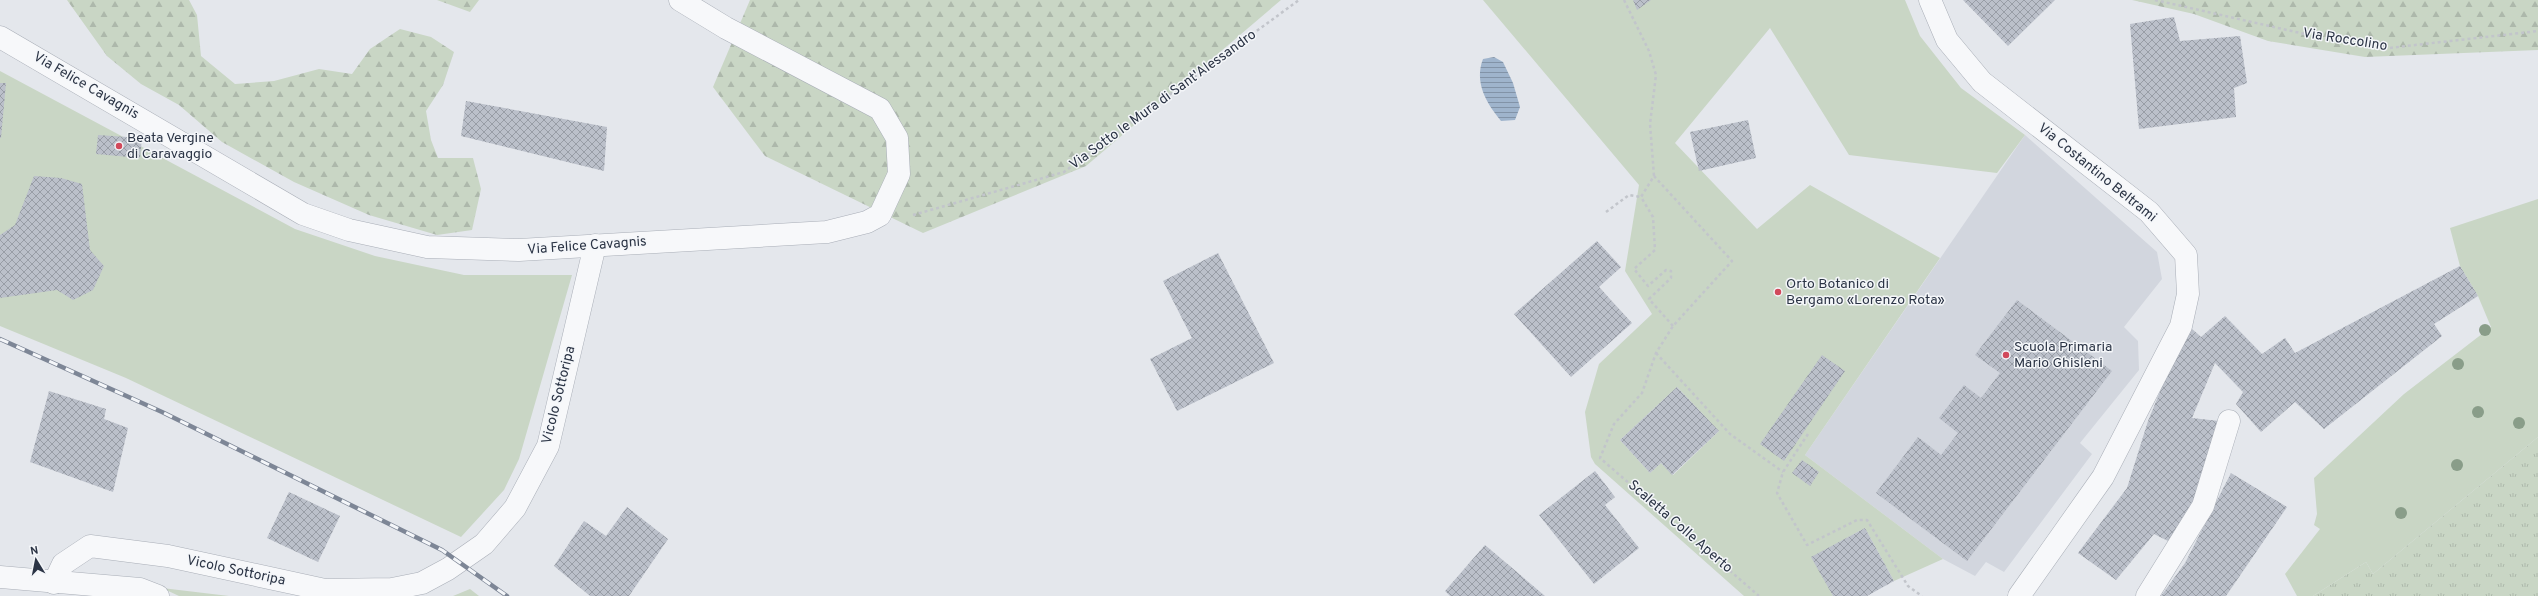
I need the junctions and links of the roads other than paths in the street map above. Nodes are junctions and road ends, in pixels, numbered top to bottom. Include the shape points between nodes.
1 (680, 0) edge
2 (1930, 0) edge
3 (0, 37) edge
4 (595, 246) junction
5 (2229, 421) dead end
6 (0, 577) edge
7 (54, 583) junction
8 (158, 596) edge
9 (2019, 596) edge
10 (2147, 596) edge

1 - 4 street, Via Felice Cavagnis via 726,28 880,109 897,138 899,174 880,215 867,222 826,232
2 - 9 street, Via Costantino Beltrami via 1948,40 1982,82 2148,212 2186,255 2188,294 2181,326 2103,477
3 - 4 street, Via Felice Cavagnis via 303,214 349,230 427,247 519,250
4 - 7 street, Vicolo Sottoripa via 548,446 515,508 484,544 448,569 422,583 392,589 325,590 168,556 90,546 63,564
5 - 10 street via 2203,506
6 - 7 street
7 - 8 street via 140,589

